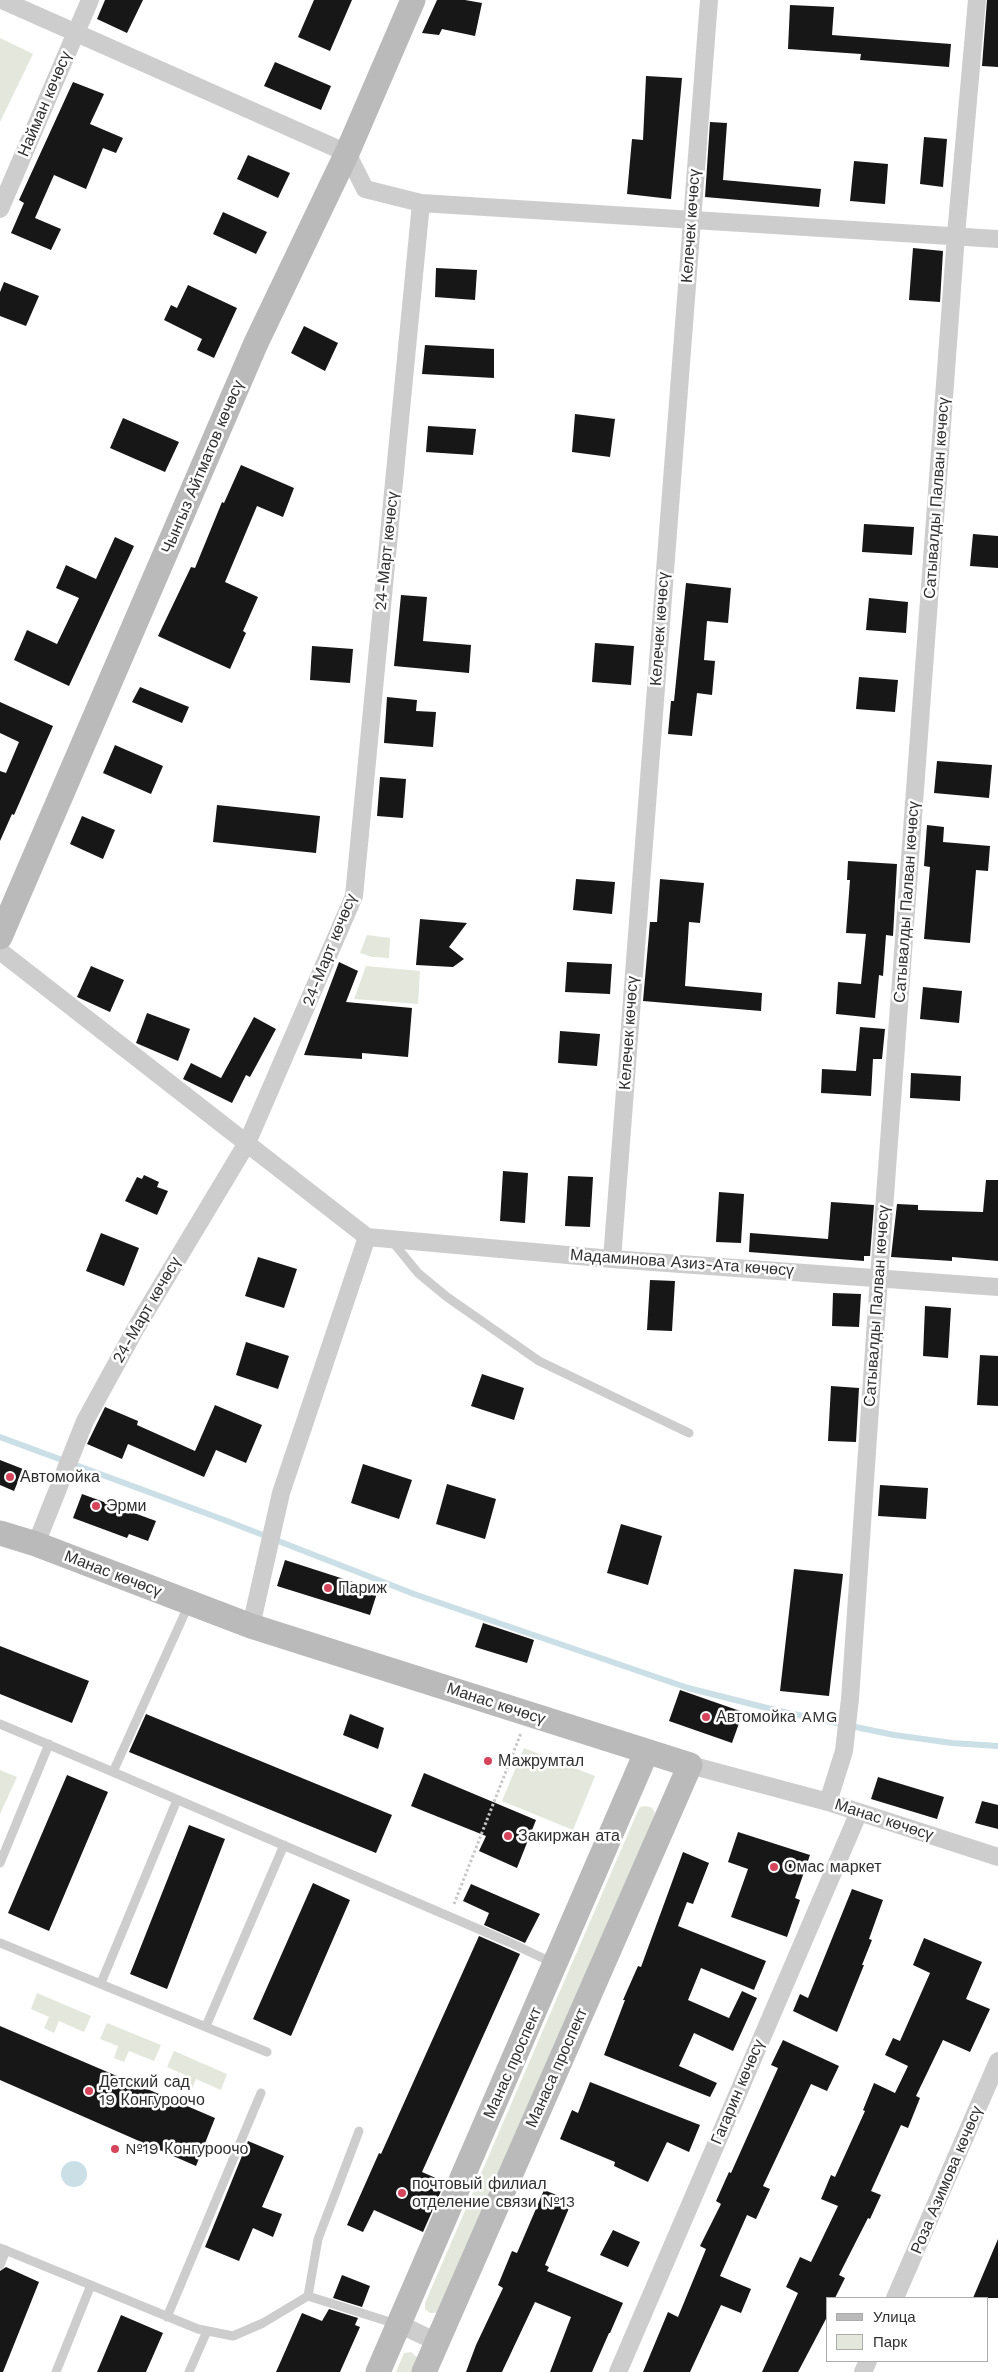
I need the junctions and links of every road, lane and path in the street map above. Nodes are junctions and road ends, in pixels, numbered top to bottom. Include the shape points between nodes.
1 (2, 0) edge
2 (90, 0) edge
3 (414, 0) edge
4 (709, 0) edge
5 (977, 0) edge
6 (75, 34) junction
7 (347, 153) junction
8 (421, 203) junction
9 (0, 209) edge
10 (692, 218) junction
11 (956, 235) junction
12 (998, 239) edge
13 (0, 937) edge
14 (0, 951) edge
15 (247, 1143) junction
16 (367, 1237) junction
17 (390, 1238) junction
18 (612, 1259) junction
19 (879, 1277) junction
20 (998, 1287) edge
21 (689, 1433) dead end
22 (0, 1533) edge
23 (36, 1544) junction
24 (189, 1604) junction
25 (251, 1626) junction
26 (529, 1714) junction
27 (0, 1724) edge
28 (49, 1744) junction
29 (646, 1753) junction
30 (690, 1765) junction
31 (113, 1772) junction
32 (177, 1800) junction
33 (828, 1802) junction
34 (859, 1812) junction
35 (0, 1837) edge
36 (9, 1841) junction
37 (284, 1845) junction
38 (998, 1857) edge
39 (0, 1863) edge
40 (449, 1916) junction
41 (0, 1943) edge
42 (556, 1965) junction
43 (101, 1983) junction
44 (206, 2026) junction
45 (267, 2052) dead end
46 (998, 2062) edge
47 (261, 2092) dead end
48 (359, 2131) dead end
49 (3, 2249) edge
50 (0, 2265) edge
51 (91, 2285) junction
52 (308, 2296) junction
53 (895, 2297) edge
54 (167, 2317) junction
55 (399, 2324) junction
56 (207, 2331) junction
57 (437, 2342) junction
58 (56, 2372) edge
59 (189, 2372) edge
60 (378, 2372) edge
61 (424, 2372) edge
62 (618, 2372) edge

1 - 6 street
2 - 6 street, Найман көчөсү
3 - 7 main road, Чынгыз Айтматов көчөсү
4 - 10 street, Келечек көчөсү
5 - 11 street, Сатывалды Палван көчөсү
6 - 7 street
6 - 9 street, Найман көчөсү
7 - 8 street via 365,189
7 - 13 main road, Чынгыз Айтматов көчөсү via 256,343
8 - 10 street
8 - 15 street, 24-Март көчөсү via 354,896
10 - 11 street
10 - 18 street, Келечек көчөсү
11 - 12 street
11 - 19 street, Сатывалды Палван көчөсү
14 - 15 street
15 - 16 street
15 - 23 street, 24-Март көчөсү via 136,1328 85,1421
16 - 17 street, Мадаминова Азиз-Ата көчөсү
16 - 25 street via 282,1494
17 - 18 street, Мадаминова Азиз-Ата көчөсү
17 - 21 lane via 418,1272 447,1297 539,1361
18 - 19 street, Мадаминова Азиз-Ата көчөсү
19 - 20 street, Мадаминова Азиз-Ата көчөсү
19 - 33 street, Сатывалды Палван көчөсү via 850,1699 844,1751
22 - 23 main road, Манас көчөсү
23 - 24 main road, Манас көчөсү
24 - 25 main road, Манас көчөсү
24 - 31 lane
25 - 26 main road, Манас көчөсү
26 - 29 main road, Манас көчөсү
26 - 40 path
27 - 28 lane
28 - 31 lane
28 - 36 lane
29 - 30 main road, Манас көчөсү
29 - 42 main road, Манас проспект
30 - 33 street, Манас көчөсү
30 - 57 main road, Манаса проспект
31 - 32 lane
32 - 37 lane
32 - 43 lane
33 - 34 street, Манас көчөсү
34 - 38 street, Манас көчөсү
34 - 62 street, Гагарин көчөсү
35 - 36 lane
36 - 39 lane
37 - 40 lane
37 - 44 lane
40 - 42 lane
41 - 43 lane
42 - 55 main road, Манас проспект
43 - 44 lane
44 - 45 lane
46 - 53 street, Роза Азимова көчөсү
47 - 54 lane
48 - 52 lane via 318,2240
49 - 50 lane
49 - 51 lane
51 - 54 lane
51 - 58 lane
52 - 55 lane
52 - 56 lane via 263,2323 233,2336
54 - 56 lane
55 - 57 street
55 - 60 main road, Манас проспект
56 - 59 lane
57 - 61 main road, Манаса проспект

